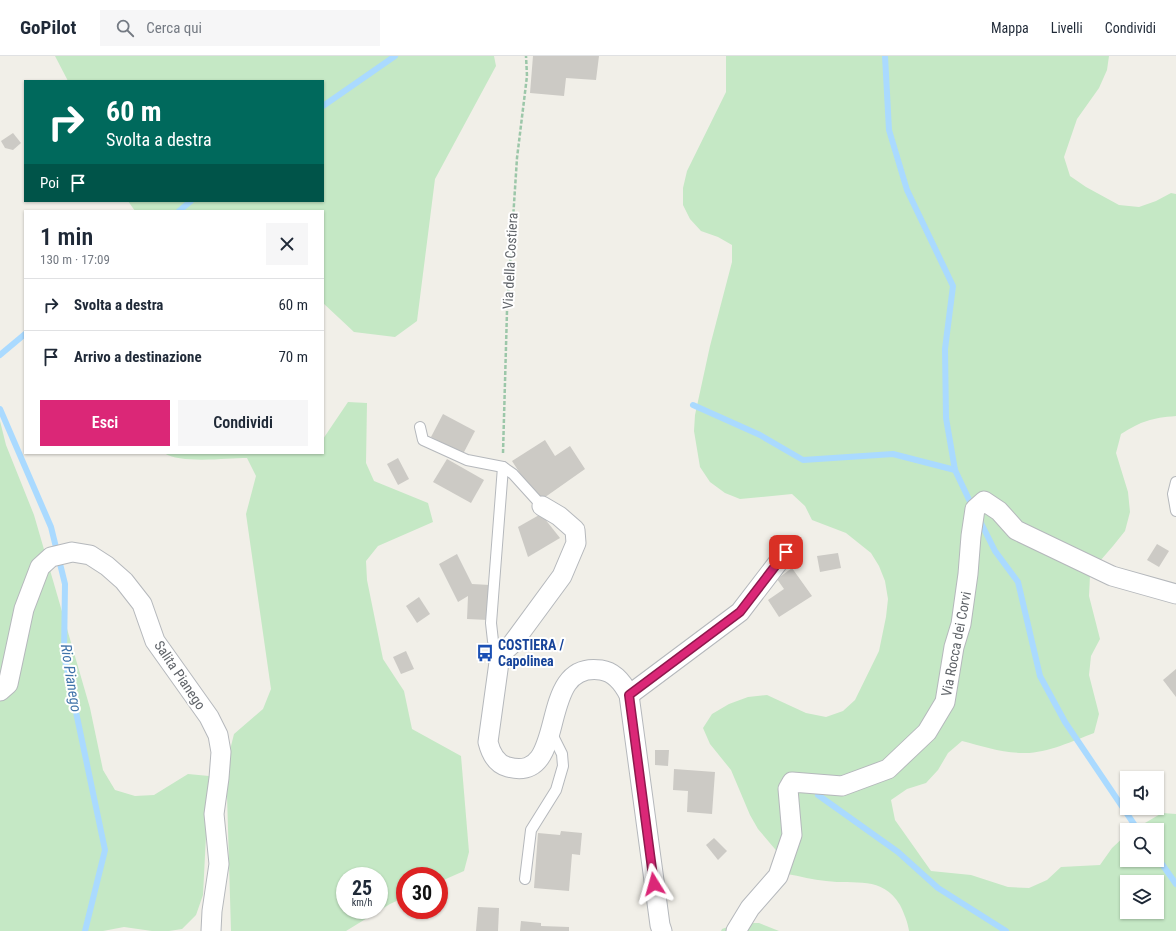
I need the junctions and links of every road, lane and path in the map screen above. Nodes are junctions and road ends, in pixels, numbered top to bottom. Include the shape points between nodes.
1 (526, 56) edge
2 (420, 427) dead end
3 (503, 467) junction
4 (1176, 482) edge
5 (542, 506) joint
6 (1176, 511) edge
7 (786, 552) dead end
8 (1176, 594) edge
9 (500, 655) junction
10 (0, 691) edge
11 (629, 695) junction
12 (550, 730) junction
13 (525, 879) dead end
14 (211, 931) edge
15 (662, 931) edge
16 (736, 931) edge

1 - 3 path, Via della Costiera via 508,303
2 - 3 lane via 423,440 467,460
3 - 5 lane via 513,474
3 - 9 lane via 490,623 493,641
4 - 6 lane via 1173,494
5 - 9 street via 575,530 576,543 562,576 512,644
7 - 11 street via 740,612
8 - 16 street, Via Rocca dei Corvi via 1112,576 1016,530 999,511 984,501 975,509 961,624 954,647 945,702 927,732 888,769 842,786 792,782 788,789 792,835 778,876 750,908
9 - 12 street via 488,733 491,752 505,766 524,768 534,764 541,757
10 - 14 street, Salita Pianego via 8,684 24,609 34,581 40,567 51,557 72,552 90,555 124,581 142,604 155,641 209,717 218,735 221,752 220,778 214,814 219,864
11 - 12 street via 616,676 594,669 582,671 565,685
11 - 15 street
12 - 13 lane via 562,754 563,766 556,790 531,830

